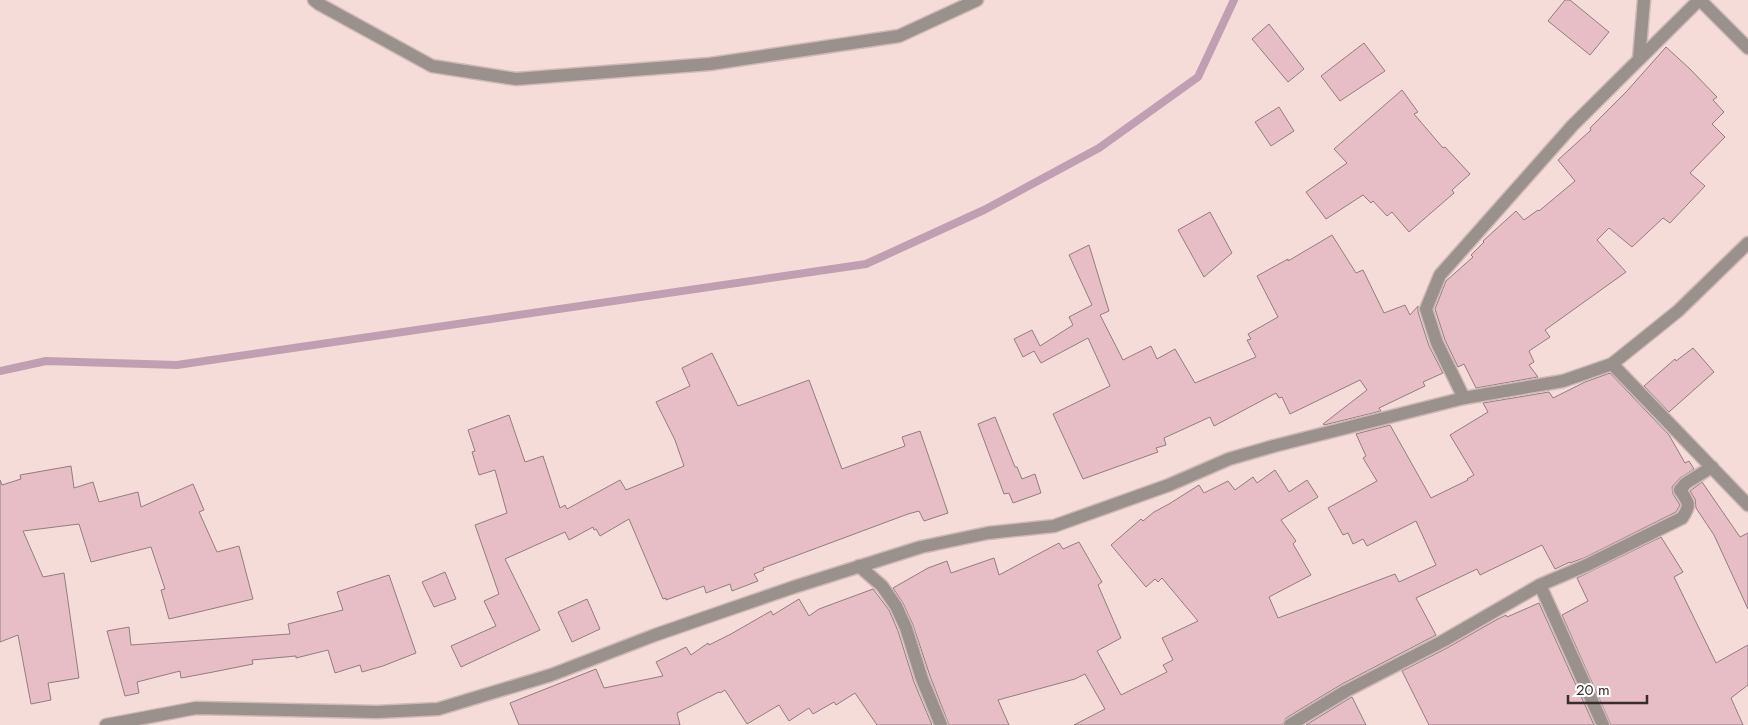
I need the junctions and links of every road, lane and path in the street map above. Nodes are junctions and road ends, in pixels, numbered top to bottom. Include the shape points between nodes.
1 (314, 0) edge
2 (977, 0) edge
3 (1644, 0) edge
4 (1699, 0) edge
5 (1748, 48) edge
6 (1638, 59) junction
7 (1748, 243) edge
8 (1612, 364) junction
9 (1464, 398) junction
10 (1712, 467) junction
11 (1748, 505) edge
12 (859, 566) junction
13 (1540, 584) junction
14 (106, 725) edge
15 (940, 725) edge
16 (1290, 725) edge
17 (1603, 725) edge

1 - 2 street via 432,66 516,79 710,64 900,36
3 - 6 street
4 - 5 street
4 - 6 street
6 - 9 street via 1573,125 1440,274 1426,309 1437,343
7 - 8 street via 1678,311
8 - 9 street via 1563,381
8 - 10 street
9 - 12 street via 1229,459 1169,485 1054,526 988,533 921,547
10 - 11 street
10 - 13 street via 1680,490 1688,504 1682,518 1587,565
12 - 14 street via 655,635 551,675 438,709 377,712 196,708
12 - 15 street via 882,586 896,606
13 - 16 street
13 - 17 street

